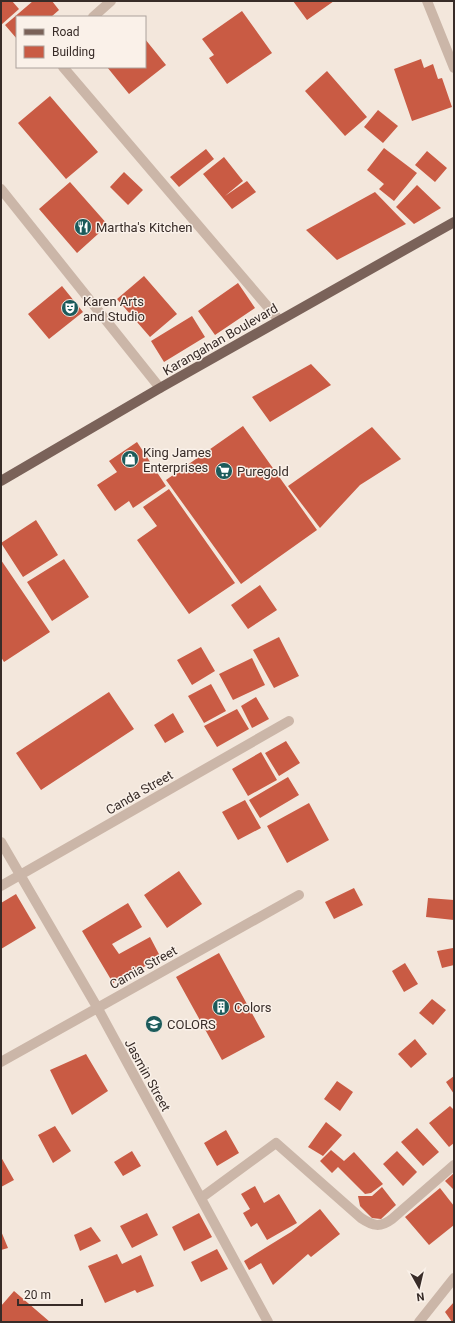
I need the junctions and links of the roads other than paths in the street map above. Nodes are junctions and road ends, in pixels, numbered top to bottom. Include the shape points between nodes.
1 (111, 1) edge
2 (427, 1) edge
3 (94, 16) edge
4 (64, 68) edge
5 (454, 68) edge
6 (1, 189) edge
7 (454, 222) edge
8 (279, 320) junction
9 (160, 388) junction
10 (1, 481) edge
11 (289, 721) dead end
12 (1, 842) edge
13 (20, 875) junction
14 (1, 886) edge
15 (298, 896) dead end
16 (97, 1007) junction
17 (1, 1062) edge
18 (454, 1165) edge
19 (201, 1198) junction
20 (454, 1278) edge
21 (268, 1322) edge
22 (419, 1322) edge

1 - 3 street
2 - 5 street
4 - 8 street
6 - 9 street
7 - 8 main road, Karangahan Boulevard
8 - 9 main road, Karangahan Boulevard
9 - 10 main road, Karangahan Boulevard
11 - 13 street, Canda Street
12 - 13 street, Jasmin Street
13 - 14 street, Canda Street
13 - 16 street, Jasmin Street
15 - 16 street, Camia Street
16 - 17 street, Camia Street
16 - 19 street, Jasmin Street
18 - 19 street via 392,1219 384,1225 377,1226 361,1218 276,1143
19 - 21 street, Jasmin Street
20 - 22 street

